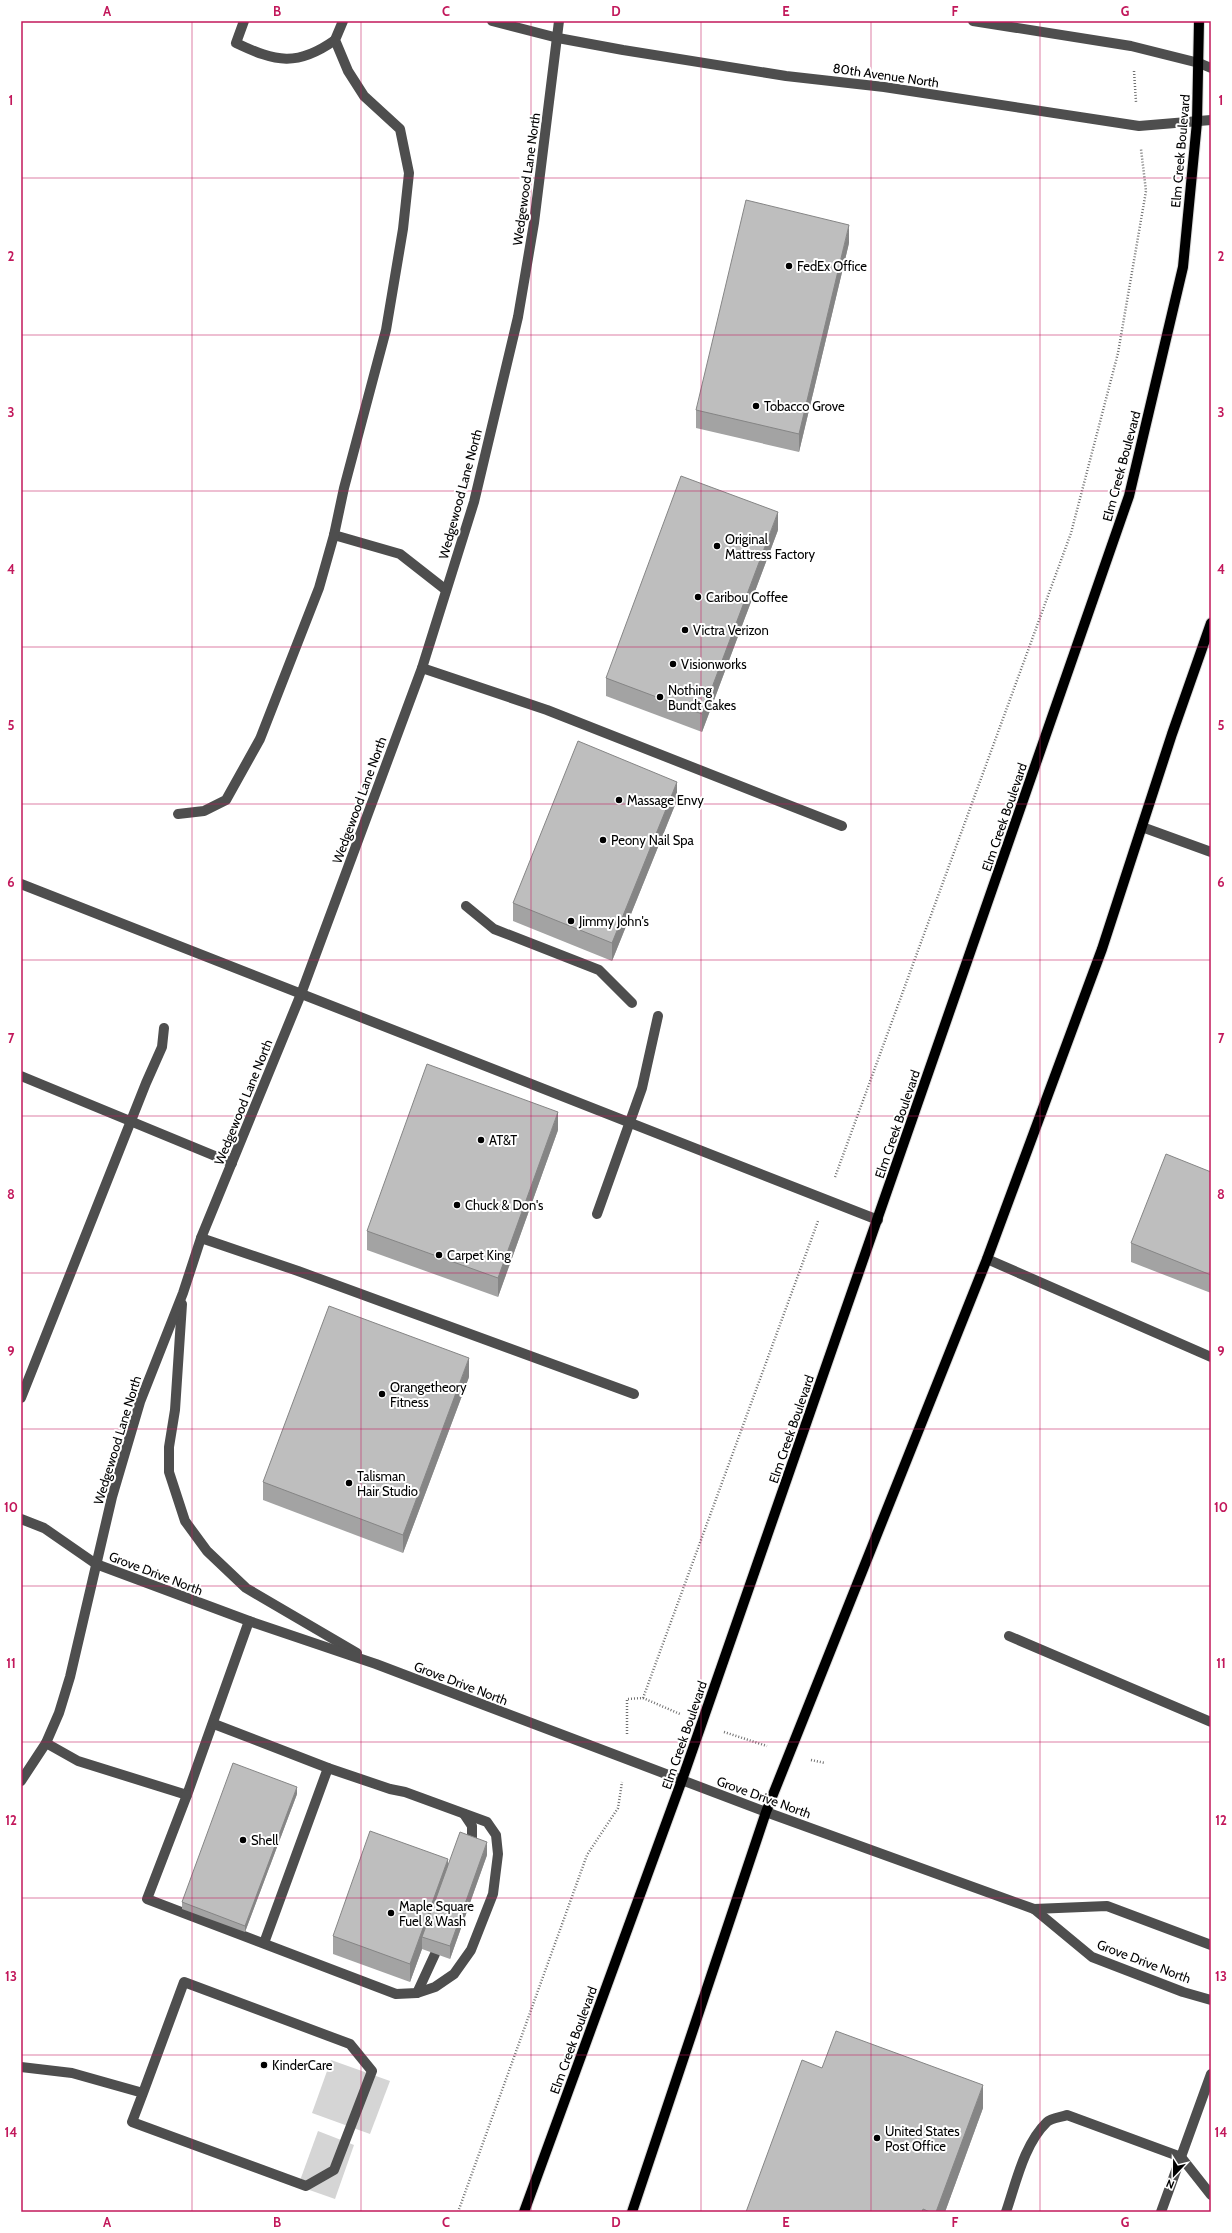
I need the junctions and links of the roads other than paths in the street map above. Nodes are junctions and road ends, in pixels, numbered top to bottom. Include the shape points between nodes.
1 (244, 21) edge
2 (343, 21) edge
3 (492, 21) edge
4 (559, 21) edge
5 (973, 21) edge
6 (1199, 21) edge
7 (558, 38) junction
8 (335, 40) junction
9 (1199, 63) junction
10 (1211, 68) edge
11 (1211, 120) edge
12 (1197, 122) junction
13 (334, 536) junction
14 (446, 590) junction
15 (1211, 623) edge
16 (422, 668) junction
17 (178, 814) dead end
18 (842, 826) dead end
19 (1142, 827) junction
20 (1211, 852) edge
21 (21, 884) edge
22 (466, 906) dead end
23 (302, 994) junction
24 (632, 1003) dead end
25 (658, 1016) dead end
26 (164, 1028) dead end
27 (21, 1076) edge
28 (131, 1121) junction
29 (630, 1122) junction
30 (232, 1163) junction
31 (597, 1214) dead end
32 (878, 1220) junction
33 (201, 1238) junction
34 (987, 1259) junction
35 (183, 1293) junction
36 (1211, 1357) edge
37 (634, 1394) dead end
38 (21, 1398) edge
39 (21, 1519) edge
40 (96, 1564) junction
41 (250, 1622) junction
42 (1009, 1636) dead end
43 (376, 1664) junction
44 (1211, 1722) edge
45 (214, 1724) junction
46 (46, 1743) junction
47 (328, 1768) junction
48 (682, 1780) junction
49 (21, 1781) edge
50 (187, 1795) junction
51 (766, 1812) junction
52 (464, 1814) junction
53 (472, 1849) edge
54 (1034, 1908) junction
55 (264, 1943) junction
56 (1211, 1945) edge
57 (435, 1954) edge
58 (417, 1994) junction
59 (1211, 2000) edge
60 (21, 2067) edge
61 (1211, 2074) edge
62 (143, 2093) junction
63 (1181, 2157) junction
64 (1211, 2194) edge
65 (524, 2212) edge
66 (632, 2212) edge
67 (1006, 2212) edge
68 (1161, 2212) edge

1 - 8 street via 236,43 265,56 291,60 319,52
2 - 8 street
3 - 7 street, 80th Avenue North
4 - 7 street, Wedgewood Lane North
5 - 9 street via 1131,46
6 - 9 main road, Elm Creek Boulevard
7 - 12 street, 80th Avenue North via 786,76 884,87 1139,126
7 - 14 street, Wedgewood Lane North via 534,223 518,317 474,502
8 - 13 street via 348,71 364,96 400,129 409,173 403,229 386,330 344,488
9 - 10 street
9 - 12 main road, Elm Creek Boulevard
11 - 12 street, 80th Avenue North
12 - 32 main road, Elm Creek Boulevard via 1183,267 1129,496
13 - 14 street via 400,554
13 - 17 street via 319,588 260,739 226,800 204,812
14 - 16 street, Wedgewood Lane North
15 - 19 main road
16 - 18 street via 547,710
16 - 23 street, Wedgewood Lane North
19 - 20 street
19 - 34 main road via 1102,949
21 - 23 street
22 - 24 street via 494,928 599,970
23 - 29 street
23 - 30 street, Wedgewood Lane North
25 - 29 street via 642,1088
26 - 28 street via 162,1047
27 - 28 street
28 - 30 street
28 - 38 street
29 - 31 street
29 - 32 street
30 - 33 street, Wedgewood Lane North
32 - 48 main road, Elm Creek Boulevard
33 - 35 street, Wedgewood Lane North
33 - 37 street via 298,1270
34 - 36 street
34 - 51 main road
35 - 40 street, Wedgewood Lane North via 140,1402
35 - 43 street via 169,1466 185,1521 207,1551 246,1588
39 - 40 street via 44,1528
40 - 41 street, Grove Drive North
40 - 46 street, Grove Drive North via 70,1677
41 - 43 street, Grove Drive North
41 - 45 street
42 - 44 street
43 - 48 street, Grove Drive North
45 - 47 street
45 - 50 street
46 - 49 street, Grove Drive North
46 - 50 street via 78,1761
47 - 52 street
47 - 55 street
48 - 51 street, Grove Drive North
48 - 65 main road, Elm Creek Boulevard
50 - 55 street via 147,1899
51 - 54 street, Grove Drive North
51 - 66 main road
52 - 53 street via 472,1826
52 - 58 street via 487,1822 496,1835 498,1854 493,1894 471,1950 454,1974 435,1987
54 - 56 street, Grove Drive North via 1107,1906
54 - 59 street, Grove Drive North via 1092,1957
55 - 58 street via 396,1994
57 - 58 street
60 - 62 street via 72,2073
61 - 63 street
62 - 62 street via 184,1982 350,2044 372,2071 334,2170 306,2186 132,2122
63 - 64 street
63 - 67 street via 1067,2115 1048,2121 1037,2134
63 - 68 street

